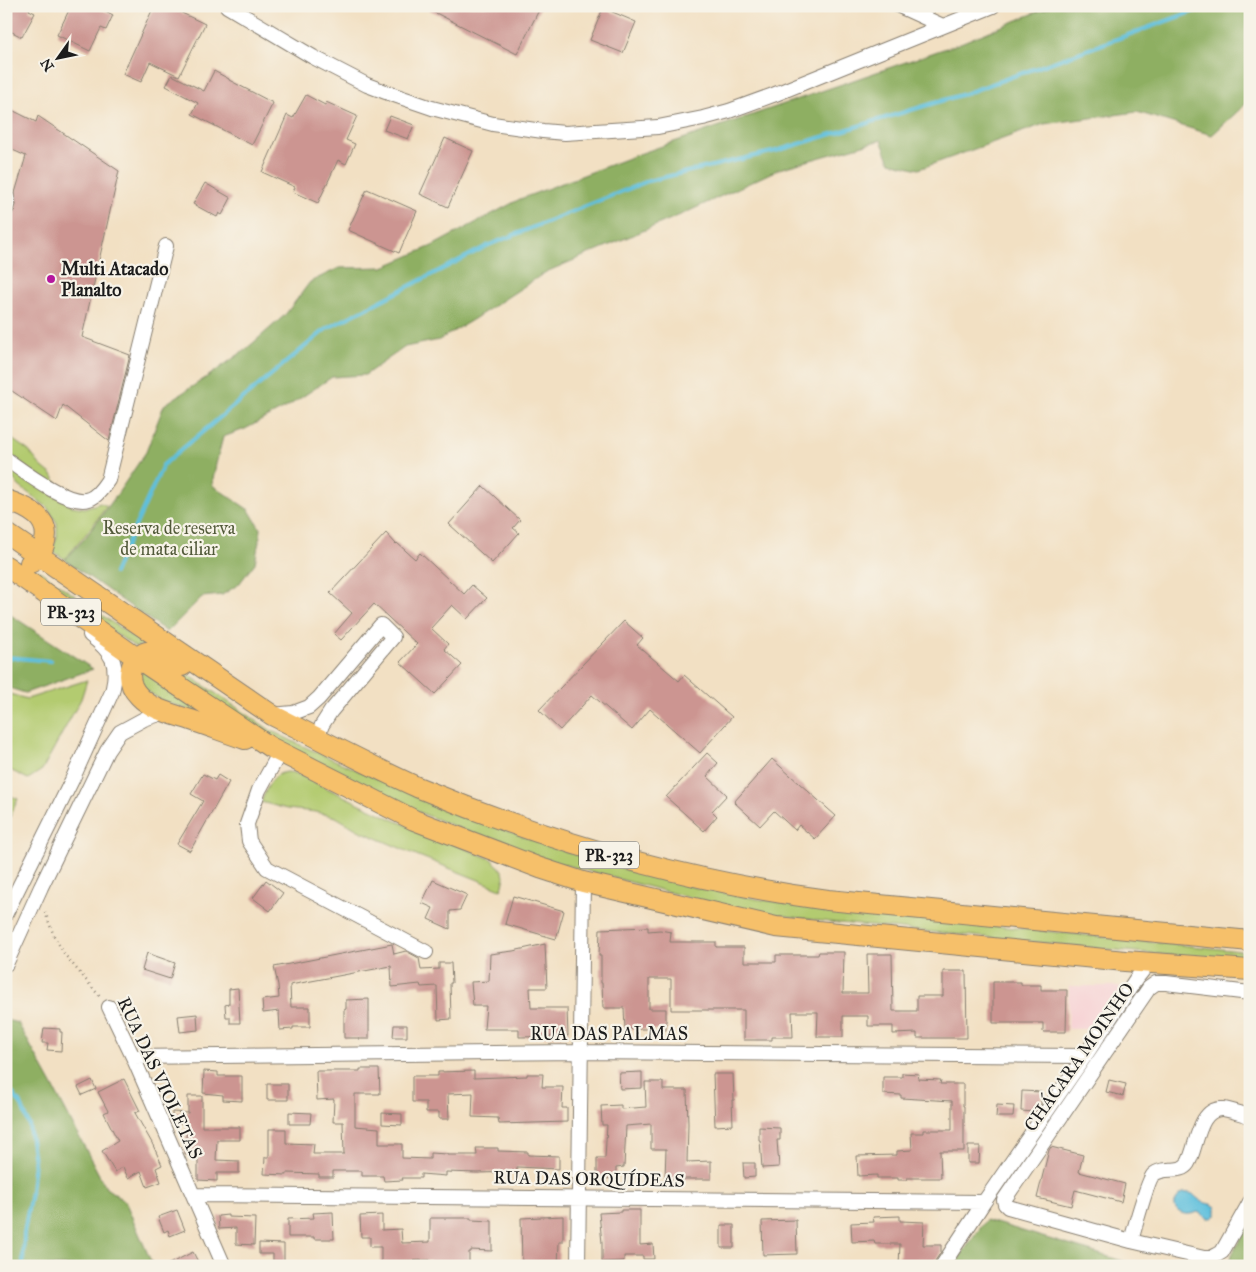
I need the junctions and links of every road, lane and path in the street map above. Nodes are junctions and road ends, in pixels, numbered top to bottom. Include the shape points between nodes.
1 (228, 6) edge
2 (899, 6) edge
3 (993, 6) edge
4 (943, 26) junction
5 (6, 194) edge
6 (6, 208) edge
7 (166, 246) dead end
8 (6, 460) edge
9 (6, 500) edge
10 (6, 532) edge
11 (40, 556) junction
12 (6, 557) edge
13 (6, 566) edge
14 (46, 595) junction
15 (137, 658) junction
16 (166, 712) junction
17 (272, 715) junction
18 (318, 738) junction
19 (275, 750) junction
20 (72, 780) junction
21 (89, 788) junction
22 (583, 882) junction
23 (41, 887) junction
24 (6, 913) edge
25 (1250, 941) edge
26 (426, 952) dead end
27 (1125, 961) junction
28 (1152, 963) junction
29 (6, 964) edge
30 (1250, 970) edge
31 (1134, 983) junction
32 (1250, 993) edge
33 (109, 1007) joint
34 (580, 1052) junction
35 (1085, 1056) junction
36 (133, 1057) junction
37 (1250, 1116) edge
38 (194, 1195) junction
39 (578, 1198) junction
40 (984, 1202) junction
41 (1250, 1202) edge
42 (1131, 1240) junction
43 (224, 1266) edge
44 (578, 1266) edge
45 (942, 1266) edge

1 - 4 street via 367,85 432,108 493,124 565,133 658,127 729,111
2 - 4 street
3 - 4 street
5 - 6 street
7 - 8 street via 108,480 100,491 89,500 75,500 55,492
9 - 11 highway via 31,510 44,526 46,538
10 - 11 highway, PR-323
11 - 12 highway via 24,563
11 - 17 highway, PR-323
13 - 14 highway, PR-323
14 - 15 highway, PR-323
14 - 20 street via 50,603 104,645 115,665 112,692
15 - 16 highway via 129,673 133,688 138,696
15 - 17 highway via 145,652 159,654
15 - 19 highway, PR-323
16 - 19 highway
16 - 21 street via 120,732
17 - 18 highway, PR-323
17 - 18 street via 309,707 381,625 394,637 331,710
18 - 25 highway, PR-323 via 410,783 522,828 635,862 721,883 828,900
19 - 22 highway, PR-323 via 414,820
19 - 26 street via 247,824 249,841 266,868
20 - 21 street
20 - 24 street
21 - 23 street
22 - 27 highway, PR-323 via 776,927
22 - 34 street
23 - 29 street
23 - 33 path, RUA DAS VIOLETAS via 45,913 54,936 71,963
27 - 28 highway, PR-323
27 - 31 street
28 - 30 highway, PR-323
28 - 31 street
31 - 35 street
32 - 42 street, CHÁCARA MOINHO via 1156,983 1150,988 1004,1200 1008,1207
33 - 36 street, RUA DAS VIOLETAS
34 - 35 street, RUA DAS PALMAS
34 - 36 street, RUA DAS PALMAS
34 - 39 street
35 - 40 street
36 - 38 street, RUA DAS VIOLETAS
37 - 42 street via 1222,1109 1204,1120 1187,1164 1180,1170 1161,1170 1151,1176
38 - 39 street, RUA DAS ORQUÍDEAS
38 - 43 street, RUA DAS VIOLETAS
39 - 40 street, RUA DAS ORQUÍDEAS
39 - 44 street
40 - 45 street
41 - 42 street via 1222,1252 1211,1258

